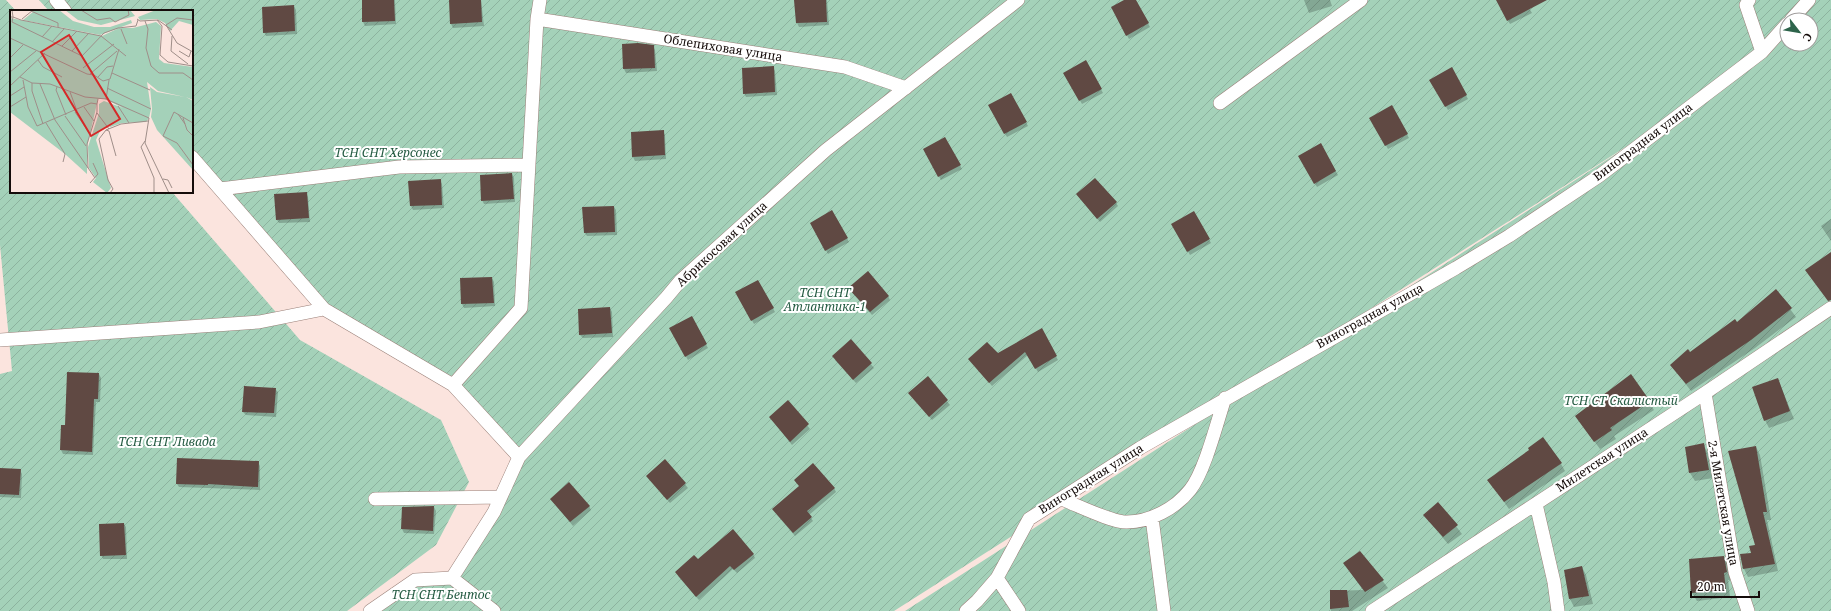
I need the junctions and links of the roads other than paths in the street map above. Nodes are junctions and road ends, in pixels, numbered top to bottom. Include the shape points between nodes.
1 (56, 0) edge
2 (540, 0) edge
3 (1018, 0) edge
4 (1361, 0) edge
5 (1749, 0) edge
6 (1809, 0) edge
7 (64, 10) edge
8 (1798, 12) edge
9 (537, 18) junction
10 (1779, 33) edge
11 (1762, 52) junction
12 (906, 88) junction
13 (1220, 103) dead end
14 (193, 158) edge
15 (529, 165) junction
16 (220, 189) junction
17 (1831, 308) edge
18 (324, 309) junction
19 (0, 340) edge
20 (453, 385) junction
21 (1704, 393) junction
22 (1225, 398) junction
23 (519, 458) junction
24 (501, 497) junction
25 (1061, 498) junction
26 (375, 499) dead end
27 (1536, 504) junction
28 (1152, 518) junction
29 (452, 578) junction
30 (997, 578) junction
31 (370, 611) edge
32 (494, 611) edge
33 (966, 611) edge
34 (1019, 611) edge
35 (1164, 611) edge
36 (1372, 611) edge
37 (1558, 611) edge
38 (1748, 611) edge

1 - 7 lane
2 - 9 lane
3 - 12 lane, Абрикосовая улица
4 - 13 lane
5 - 11 lane via 1746,5
6 - 8 lane
9 - 12 lane, Облепиховая улица via 845,66
9 - 15 lane
10 - 11 lane, Виноградная улица
11 - 22 lane, Виноградная улица via 1599,176 1509,236
12 - 23 lane, Абрикосовая улица via 826,150 681,280
14 - 16 lane
15 - 16 lane via 399,167
15 - 20 lane via 521,308
16 - 18 lane
17 - 21 lane, Милетская улица
18 - 19 lane via 259,322
18 - 20 lane
20 - 23 lane
21 - 27 lane, Милетская улица
21 - 38 lane, 2-я Милетская улица via 1735,572
22 - 25 lane, Виноградная улица
22 - 28 lane via 1204,461 1190,489 1173,506
23 - 24 lane, Абрикосовая улица
24 - 26 lane
24 - 29 lane, Абрикосовая улица
25 - 28 lane via 1093,512 1126,522
25 - 30 lane, Виноградная улица via 1029,519
27 - 36 lane, Милетская улица
27 - 37 lane
28 - 35 lane
29 - 31 lane via 415,580
29 - 32 lane
30 - 33 lane, Виноградная улица
30 - 34 lane

